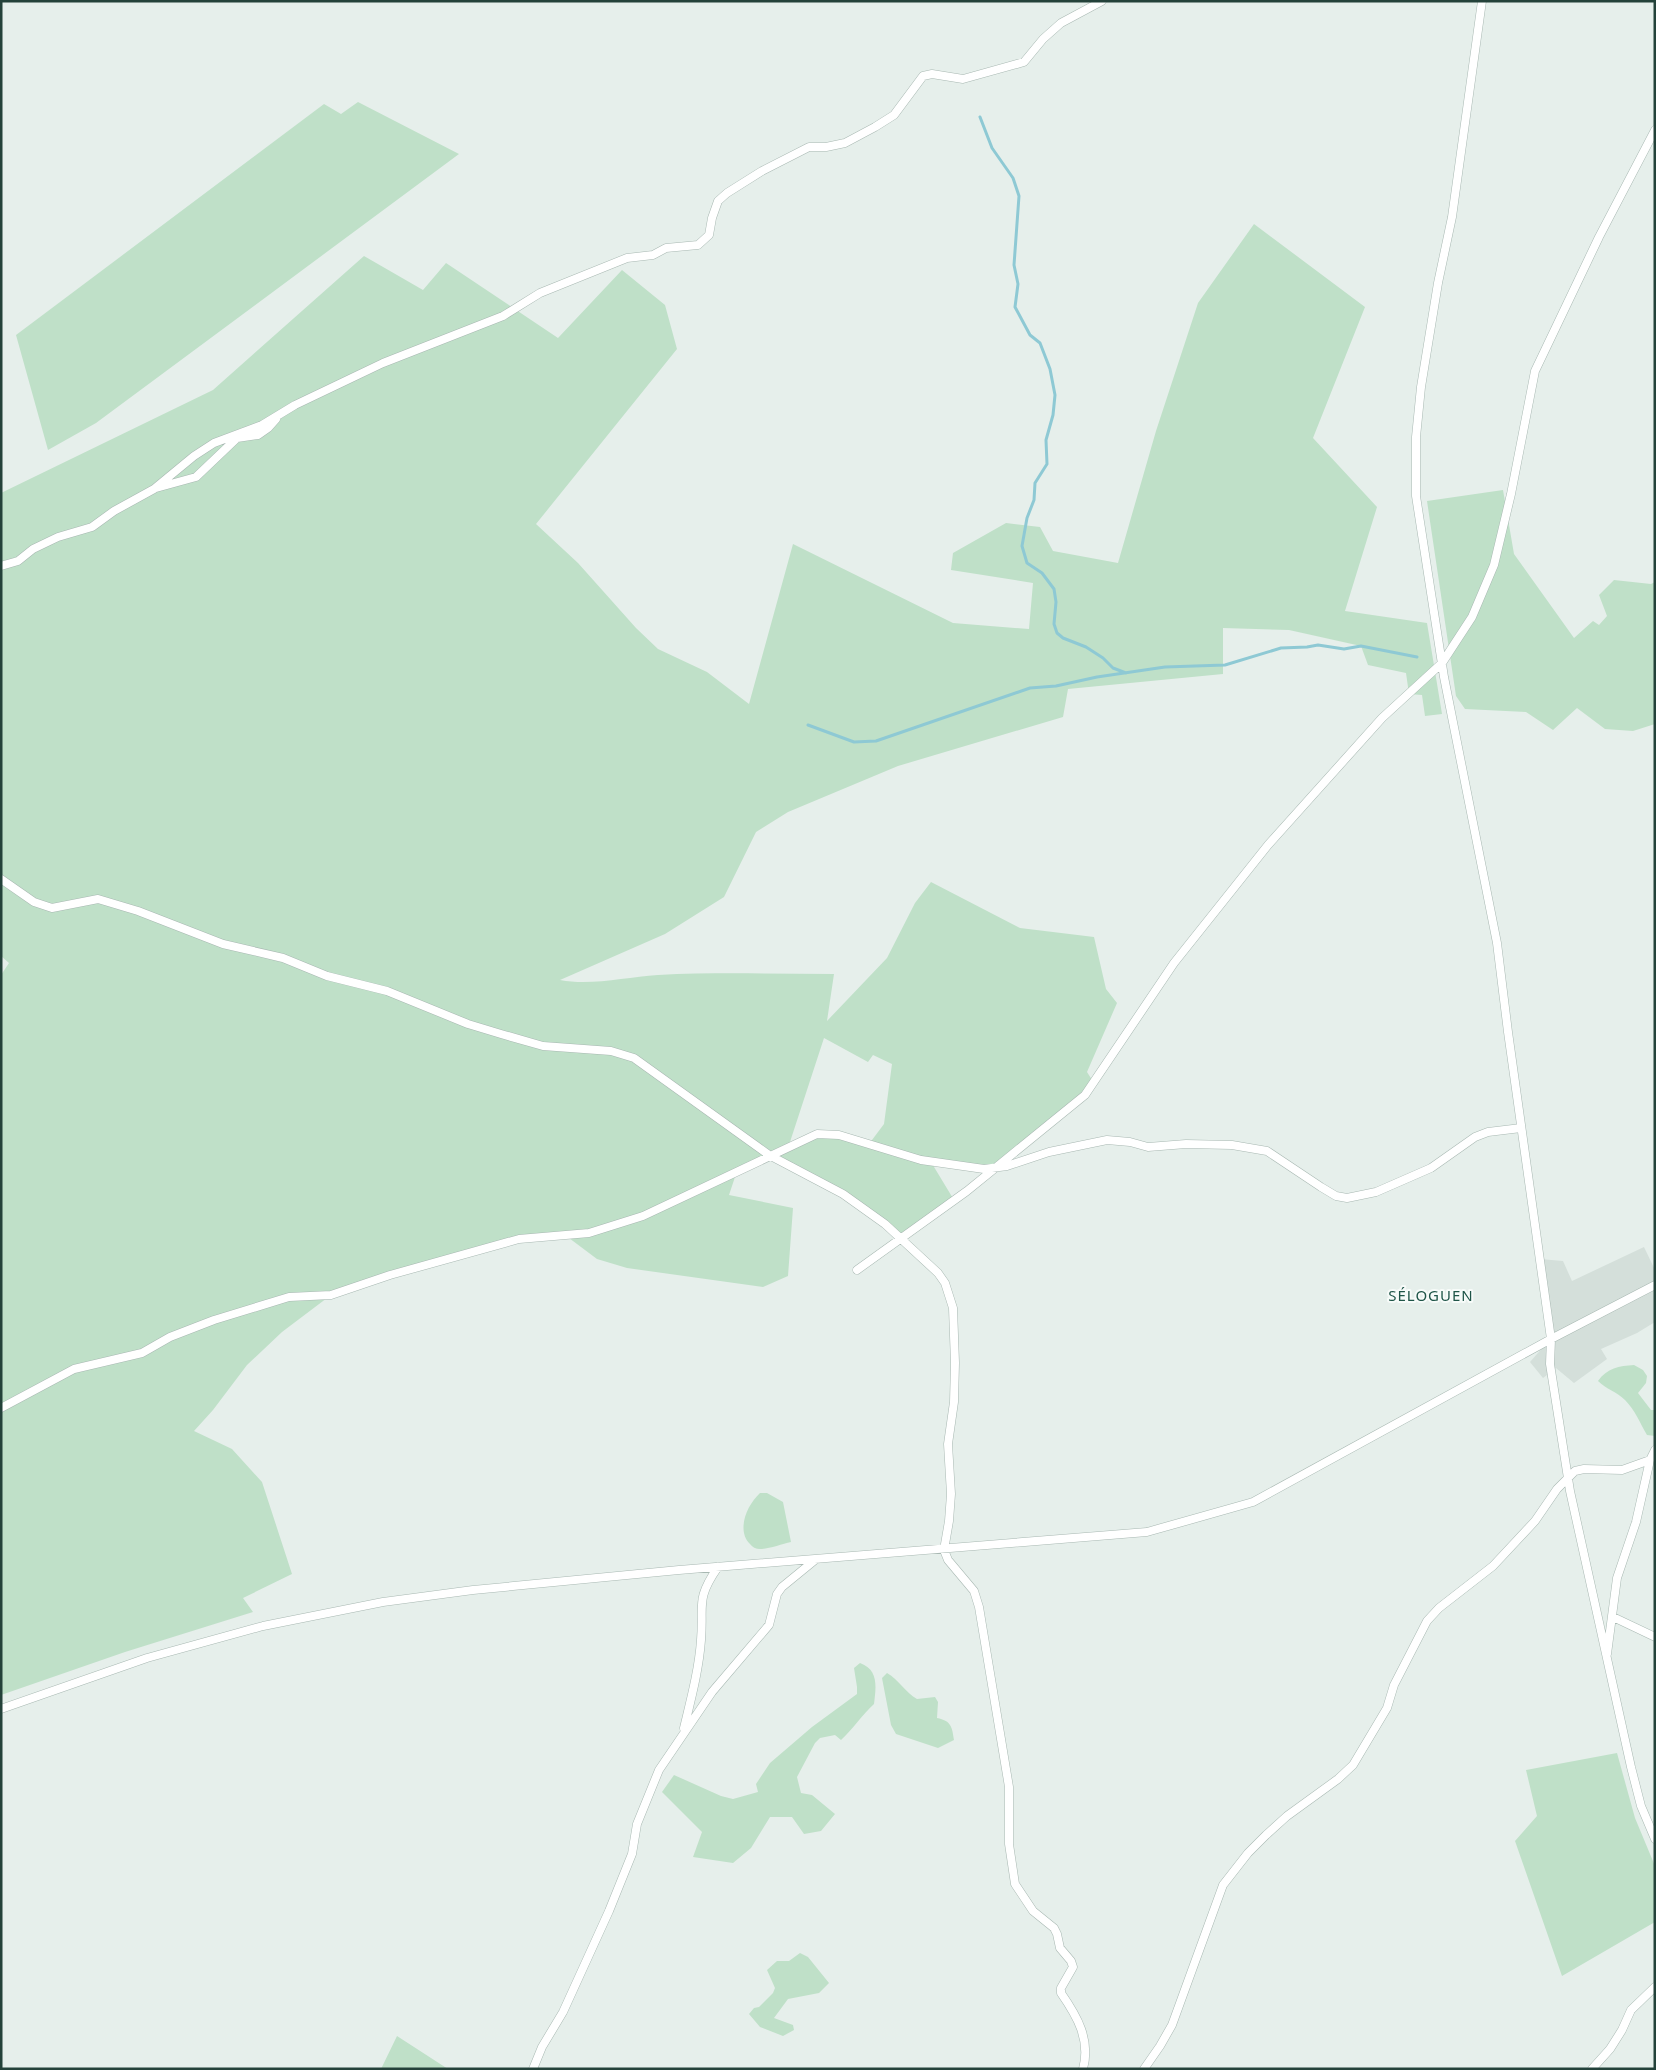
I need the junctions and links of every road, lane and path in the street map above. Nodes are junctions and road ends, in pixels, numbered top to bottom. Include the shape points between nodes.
1 (1102, 1) edge
2 (1482, 1) edge
3 (1655, 130) edge
4 (281, 414) junction
5 (154, 489) junction
6 (1, 566) edge
7 (1442, 664) junction
8 (1, 879) edge
9 (1521, 1128) junction
10 (769, 1156) junction
11 (994, 1168) junction
12 (901, 1239) junction
13 (857, 1270) dead end
14 (1655, 1285) edge
15 (1551, 1338) junction
16 (1, 1408) edge
17 (1655, 1450) edge
18 (1650, 1460) junction
19 (1568, 1476) junction
20 (944, 1550) junction
21 (815, 1560) junction
22 (718, 1567) junction
23 (1613, 1617) junction
24 (1655, 1638) edge
25 (1606, 1658) junction
26 (1, 1709) edge
27 (683, 1732) junction
28 (1655, 1840) edge
29 (1655, 1988) edge
30 (533, 2069) edge
31 (1082, 2069) edge
32 (1144, 2069) edge
33 (1592, 2069) edge

1 - 4 street via 1061,23 1024,62 963,79 932,74 923,76 894,114 875,127 845,143 809,147 762,171 718,202 708,234 698,245 666,248 653,254 627,258 586,274 540,293 503,316 383,363
2 - 7 street via 1452,217 1438,283 1416,437 1416,496
3 - 7 street via 1599,237 1535,372 1494,565 1472,617
4 - 5 street via 262,425 214,443
4 - 5 street via 258,434 237,438 196,477
5 - 6 street via 92,527 58,537 33,549 18,561
7 - 9 street via 1497,943
7 - 11 street via 1382,718 1268,845 1174,963 1086,1095
8 - 10 street via 34,902 52,908 98,899 223,944 283,958 326,976 386,991 501,1034 543,1046 611,1051 634,1058
9 - 11 street via 1475,1137 1431,1168 1376,1192 1347,1198 1336,1196 1268,1151 1232,1145 1148,1147 1107,1140
9 - 15 street
10 - 11 street via 817,1134 824,1134 839,1135 921,1160
10 - 12 street via 843,1194
10 - 16 street via 644,1216 589,1233 510,1242 399,1272 332,1295 289,1297 214,1320 170,1337 142,1353 74,1369
11 - 12 street
12 - 13 street
12 - 20 street via 938,1272 953,1308 954,1402 948,1444 951,1494
14 - 15 street
15 - 19 street via 1550,1364
15 - 20 street via 1253,1502 1147,1532
17 - 18 street
18 - 19 street via 1622,1470 1584,1469
18 - 23 street via 1636,1522 1618,1578
19 - 25 street
19 - 32 street via 1535,1521 1493,1566 1427,1621 1394,1685 1387,1708 1353,1765 1272,1830 1248,1853 1223,1885 1172,2025
20 - 21 street
20 - 31 street via 948,1560 974,1590 979,1607 1008,1787 1015,1884 1032,1911 1054,1928 1060,1948 1071,1961 1073,1967 1061,1993 1076,2015 1085,2042 1086,2057
21 - 22 street
21 - 27 street via 782,1587 769,1625
22 - 26 street via 464,1591 383,1602 263,1626 147,1658
22 - 27 street via 708,1580 702,1598 702,1640
23 - 24 street
23 - 25 street
25 - 28 street via 1641,1806
27 - 30 street via 659,1770 637,1824 632,1854 609,1911
29 - 33 street via 1631,2010 1614,2043

